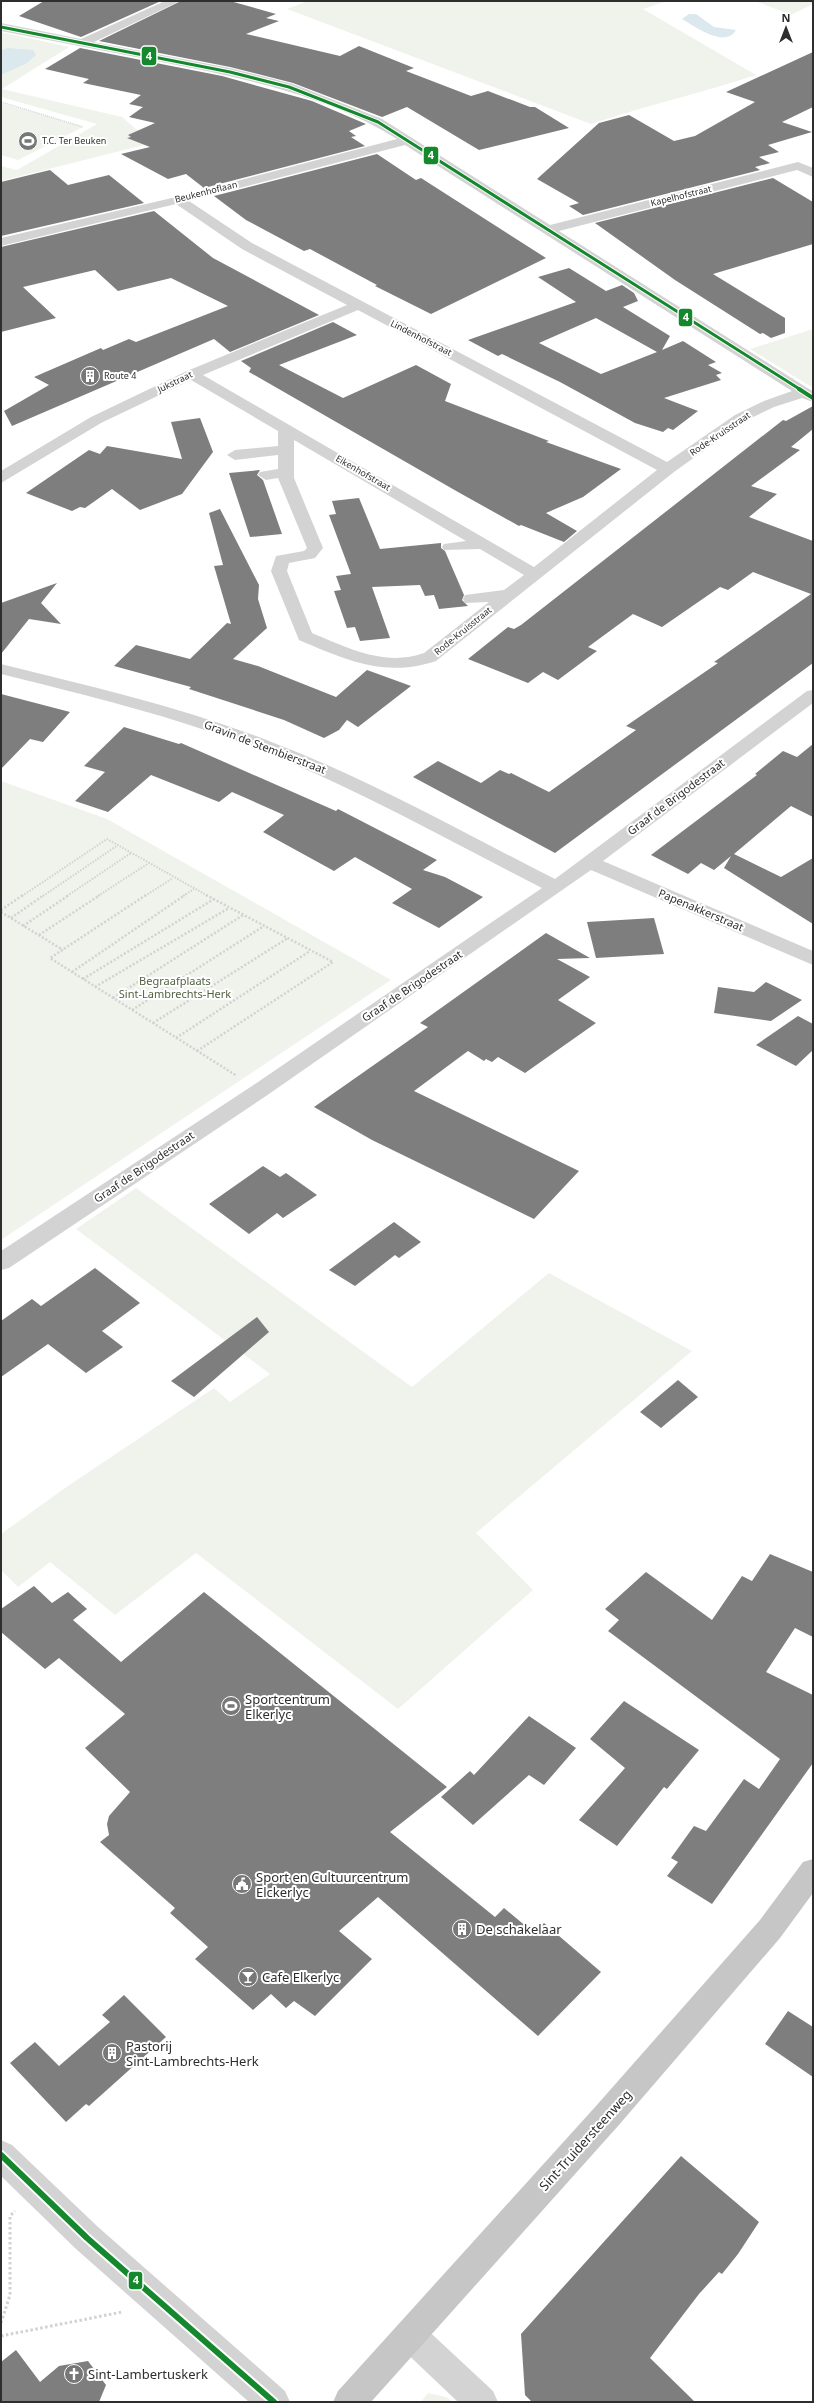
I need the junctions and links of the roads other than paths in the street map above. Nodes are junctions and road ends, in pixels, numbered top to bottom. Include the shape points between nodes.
1 (174, 1) edge
2 (1, 27) edge
3 (82, 43) junction
4 (409, 140) junction
5 (813, 157) edge
6 (798, 166) junction
7 (813, 174) edge
8 (178, 200) junction
9 (548, 230) junction
10 (1, 242) edge
11 (358, 305) junction
12 (192, 374) junction
13 (808, 395) edge
14 (245, 404) junction
15 (214, 406) dead end
16 (286, 428) junction
17 (286, 450) junction
18 (235, 455) dead end
19 (668, 470) junction
20 (287, 472) junction
21 (266, 475) dead end
22 (1, 478) edge
23 (484, 544) junction
24 (450, 547) dead end
25 (534, 574) junction
26 (508, 595) junction
27 (471, 599) dead end
28 (1, 669) edge
29 (813, 695) edge
30 (589, 862) junction
31 (556, 887) junction
32 (813, 959) edge
33 (1, 1262) edge
34 (813, 1871) edge
35 (1, 2155) edge
36 (410, 2335) junction
37 (274, 2402) edge
38 (349, 2402) edge
39 (482, 2402) edge

1 - 3 street
2 - 3 street
3 - 4 street via 230,72 289,87 378,122
4 - 8 street, Beukenhoflaan
4 - 9 street
5 - 6 street, Kapelhofstraat
6 - 7 street
6 - 9 street, Kapelhofstraat
8 - 10 street, Beukenhoflaan
8 - 11 street, Lindenhofstraat via 247,246
9 - 13 street
11 - 12 street, Jukstraat
11 - 19 street, Lindenhofstraat
12 - 14 street, Eikenhofstraat
12 - 22 street, Jukstraat via 96,420
13 - 19 street, Rode-Kruisstraat via 769,404 740,418
14 - 15 street
14 - 16 street, Eikenhofstraat
16 - 17 street, Rode-Kruisstraat
16 - 23 street, Eikenhofstraat
17 - 18 street
17 - 20 street, Rode-Kruisstraat
19 - 25 street, Rode-Kruisstraat
20 - 21 street
20 - 26 street, Rode-Kruisstraat via 286,478 315,548 309,555 282,559 279,571 305,636 380,663 417,663 430,657
23 - 24 street
23 - 25 street, Eikenhofstraat
25 - 26 street, Rode-Kruisstraat
26 - 27 street
28 - 31 street, Gravin de Stembierstraat via 148,706 267,746 322,769
29 - 30 street, Graaf de Brigodestraat
30 - 31 street, Graaf de Brigodestraat
30 - 32 street, Papenakkerstraat
31 - 33 street, Graaf de Brigodestraat
34 - 36 main road, Sint-Truidersteenweg via 765,1935
35 - 37 street via 87,2238
36 - 38 main road, Sint-Truidersteenweg
36 - 39 street

